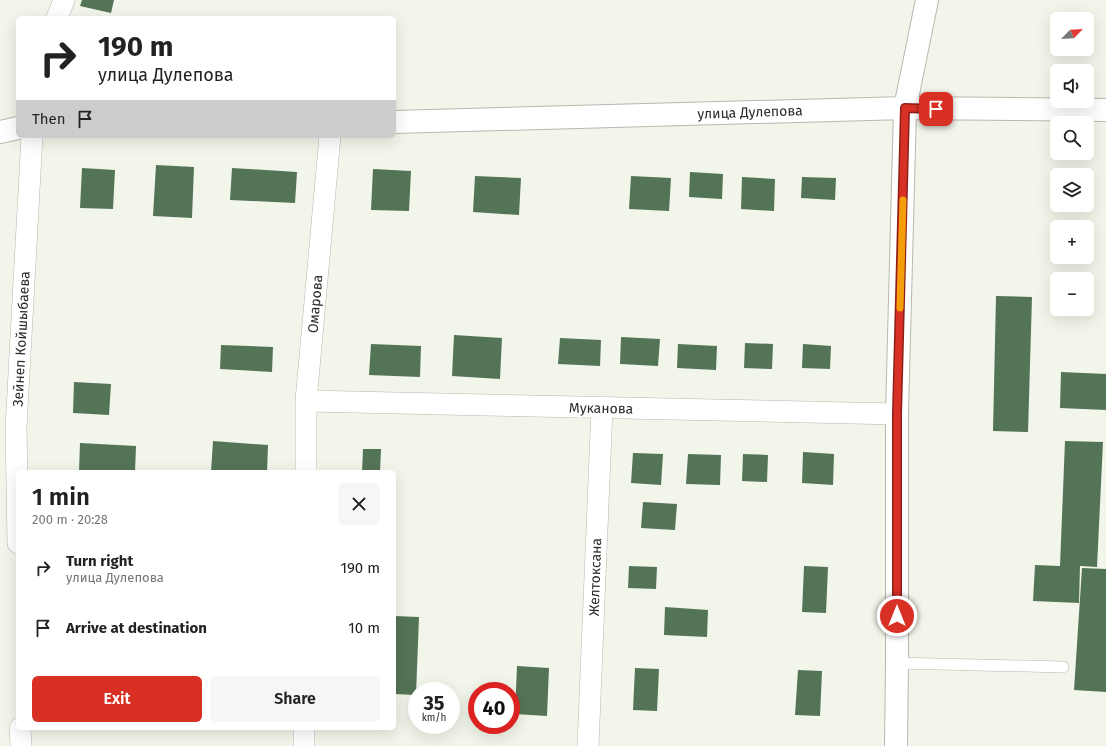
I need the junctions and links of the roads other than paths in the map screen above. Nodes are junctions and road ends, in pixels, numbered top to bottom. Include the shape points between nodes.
1 (64, 0) edge
2 (928, 0) edge
3 (58, 16) edge
4 (905, 108) junction
5 (1106, 110) edge
6 (396, 122) edge
7 (16, 128) edge
8 (0, 132) edge
9 (32, 138) edge
10 (330, 138) edge
11 (306, 402) junction
12 (602, 408) junction
13 (897, 414) junction
14 (17, 470) edge
15 (306, 470) edge
16 (897, 663) junction
17 (1063, 667) dead end
18 (20, 730) edge
19 (304, 730) edge
20 (21, 746) edge
21 (304, 746) edge
22 (588, 746) edge
23 (896, 746) edge

1 - 3 street
2 - 4 street
4 - 5 street, улица Дулепова
4 - 6 street, улица Дулепова
4 - 13 street
7 - 8 street
9 - 14 street, Зейнеп Койшыбаева via 16,428
10 - 11 street, Омарова
11 - 12 street, Муканова
11 - 15 street, Омарова
12 - 13 street, Муканова
12 - 22 street, Желтоксана
13 - 16 street
16 - 17 lane
16 - 23 street
18 - 20 street
19 - 21 street

